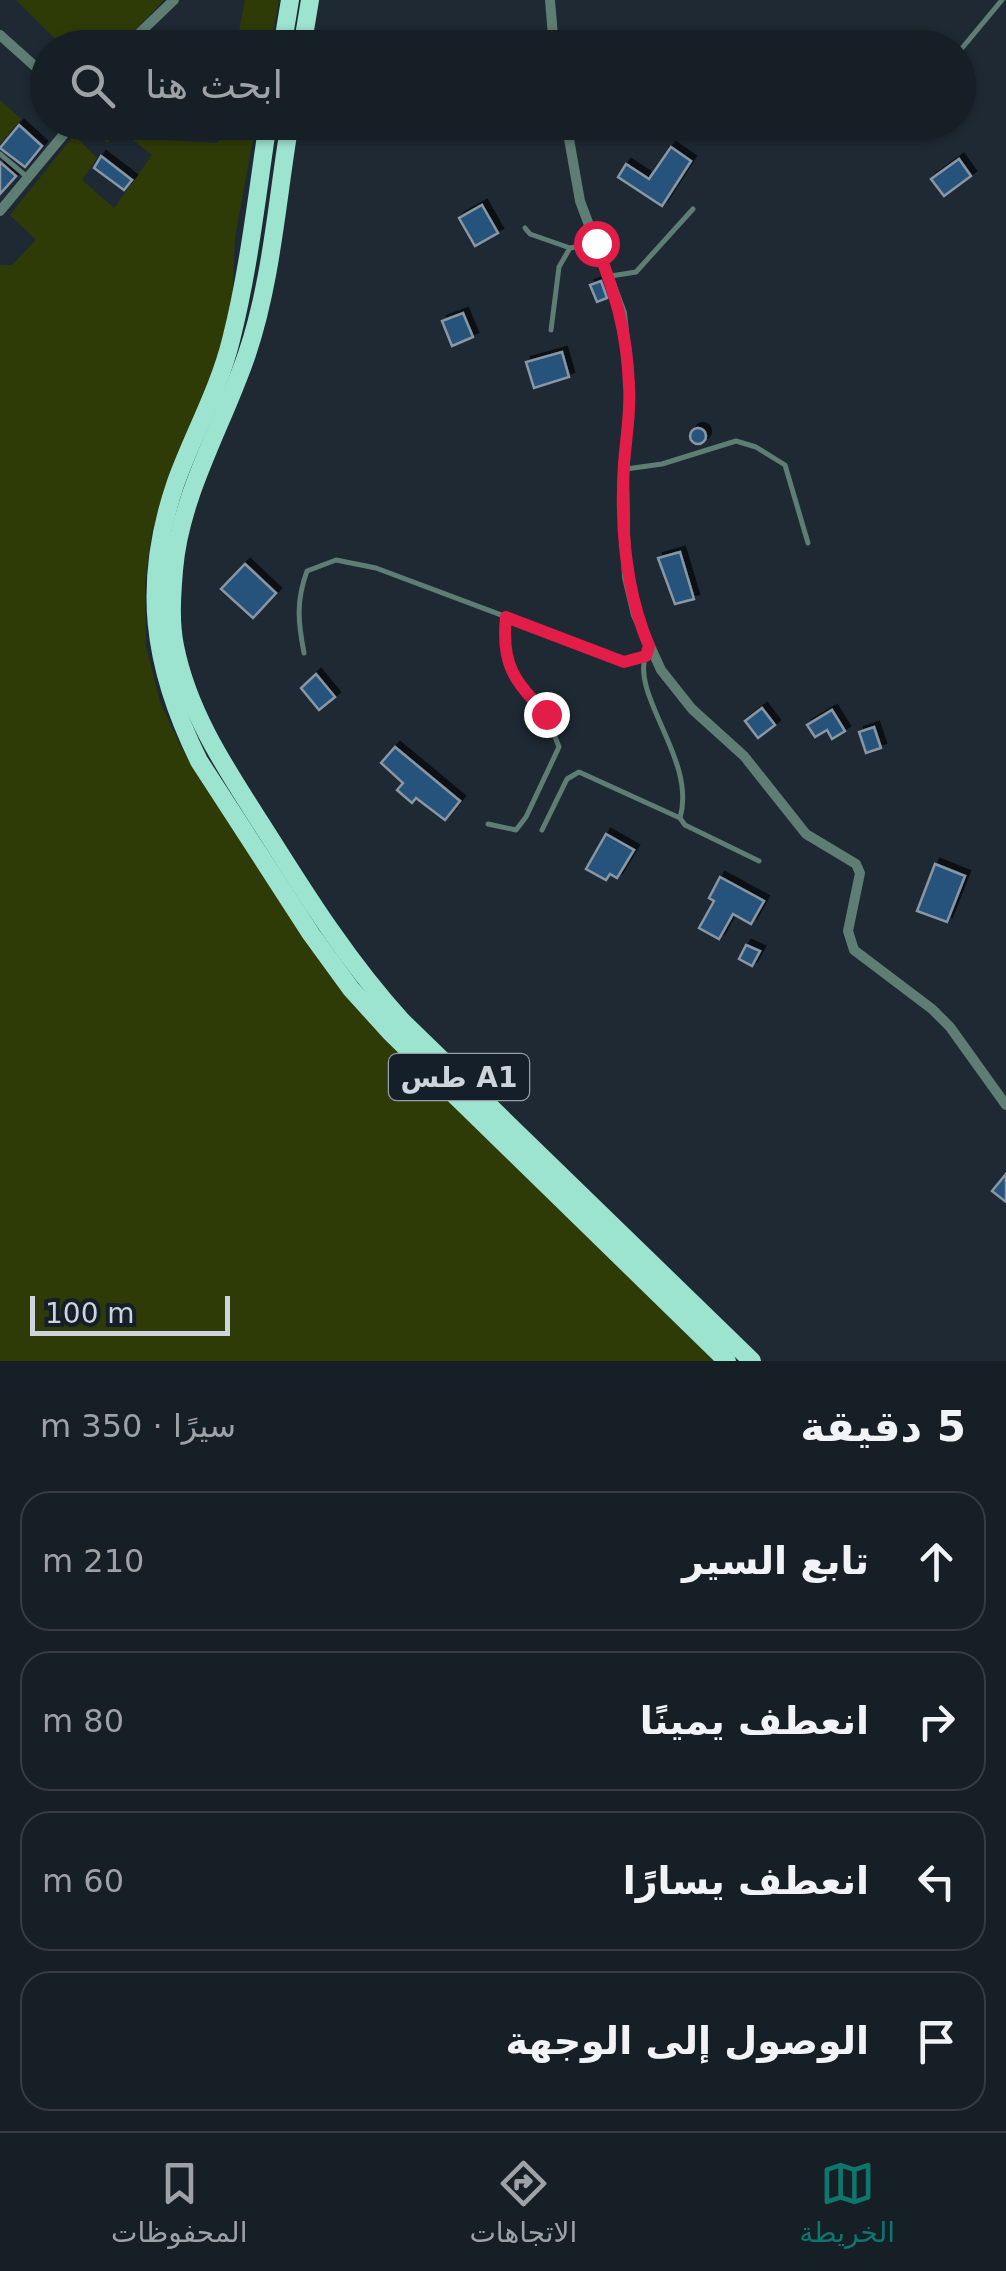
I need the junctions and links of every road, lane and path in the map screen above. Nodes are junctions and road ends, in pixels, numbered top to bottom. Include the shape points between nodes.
1 (174, 0) edge
2 (290, 0) edge
3 (310, 0) edge
4 (550, 0) edge
5 (1002, 0) edge
6 (143, 30) edge
7 (285, 30) edge
8 (305, 30) edge
9 (552, 30) edge
10 (976, 31) edge
11 (0, 36) edge
12 (30, 62) edge
13 (62, 140) edge
14 (265, 140) edge
15 (287, 140) edge
16 (569, 140) edge
17 (0, 154) edge
18 (26, 176) junction
19 (692, 208) dead end
20 (0, 210) edge
21 (525, 228) dead end
22 (596, 243) junction
23 (570, 248) junction
24 (608, 277) junction
25 (551, 330) dead end
26 (624, 470) junction
27 (808, 543) dead end
28 (506, 617) junction
29 (647, 651) junction
30 (304, 653) dead end
31 (680, 818) junction
32 (488, 824) dead end
33 (542, 830) dead end
34 (759, 861) dead end
35 (1006, 1105) edge
36 (727, 1361) edge
37 (752, 1361) edge

1 - 6 street
2 - 7 highway
3 - 8 highway
4 - 9 street
5 - 10 lane
11 - 12 street
13 - 18 street
14 - 36 highway, طس A1 via 230,344 176,482 155,564 158,646 187,738 350,989
15 - 37 highway, طس A1 via 260,310 179,533 172,613 190,695 216,752 364,978
16 - 22 street
17 - 18 lane
18 - 20 street
19 - 24 lane via 636,272
21 - 23 lane
22 - 23 lane
22 - 24 street
23 - 25 lane via 559,267
24 - 26 street via 622,313 630,390
26 - 27 lane via 736,442 756,447 785,465
26 - 29 street via 627,577
28 - 29 lane via 624,662
28 - 30 lane via 376,568 336,560 307,571 298,596
28 - 32 lane via 503,647 515,681 546,714 559,748 516,830
29 - 31 lane via 642,665 650,697 684,782
29 - 35 street via 806,834 856,864 848,931 854,950 921,997
31 - 33 lane via 579,772 567,779
31 - 34 lane

